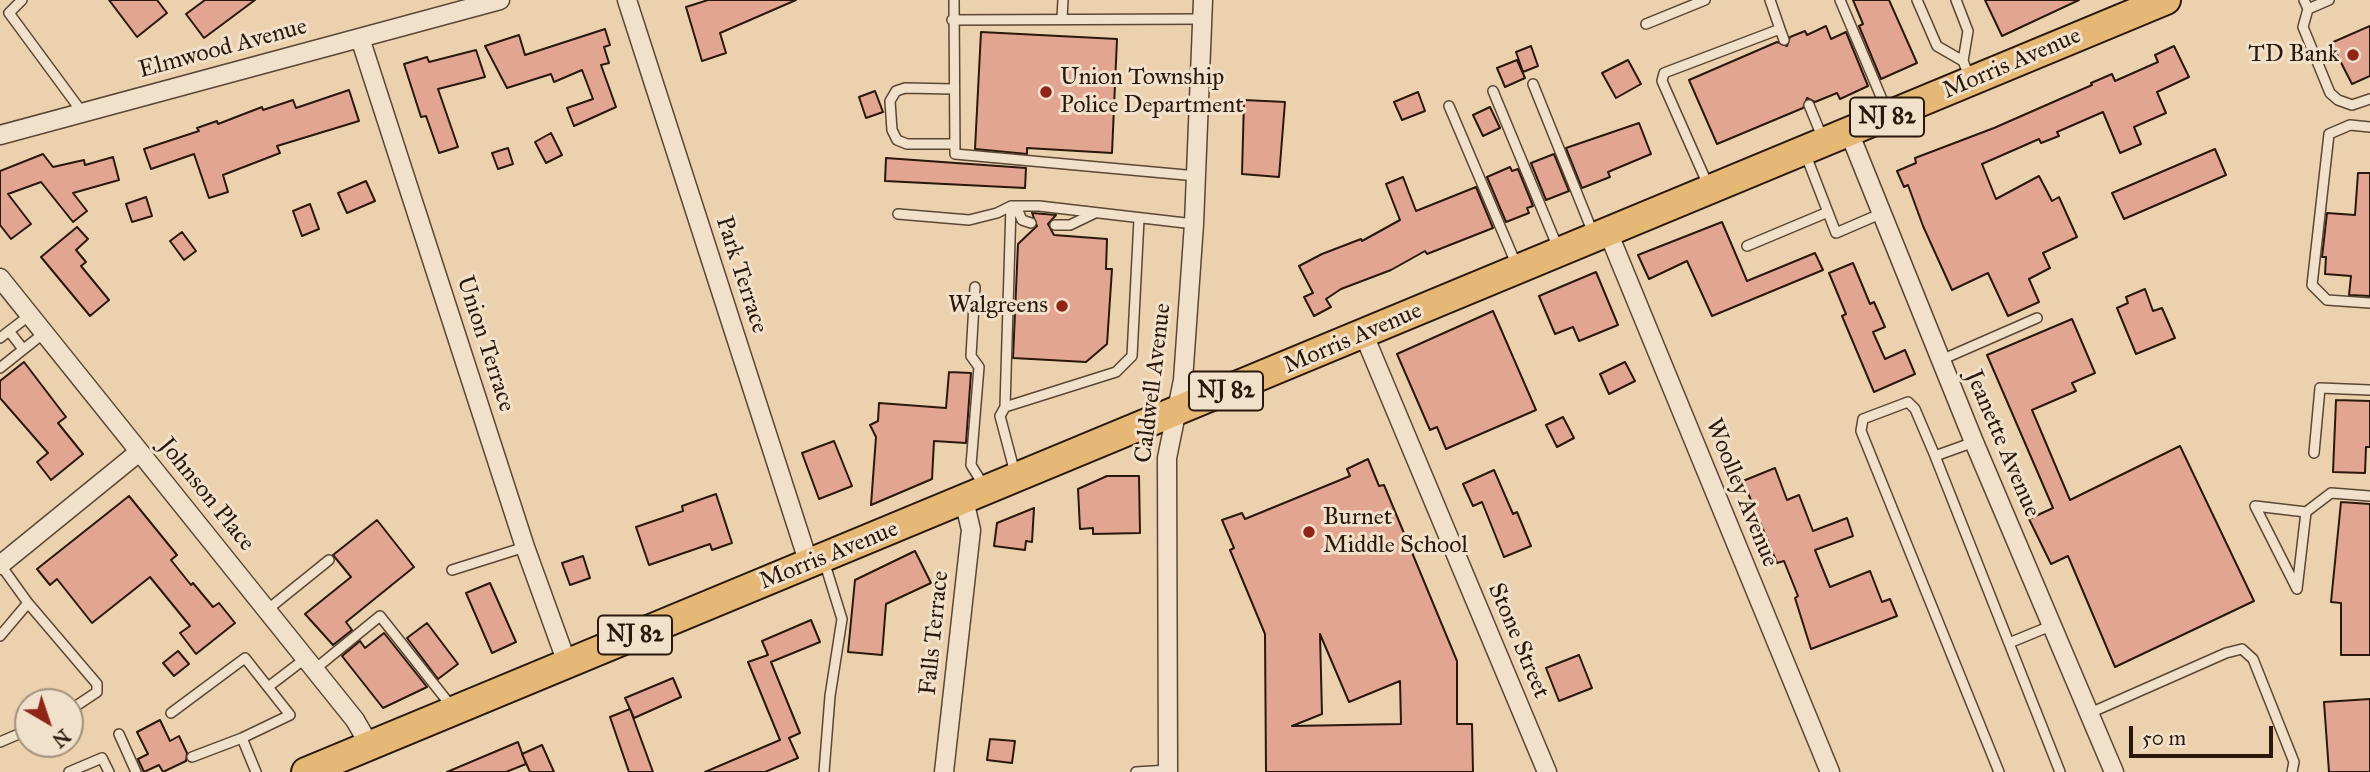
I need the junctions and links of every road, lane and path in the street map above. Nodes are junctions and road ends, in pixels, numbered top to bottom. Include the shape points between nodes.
1 (22, 0) edge
2 (499, 0) edge
3 (627, 0) edge
4 (954, 0) edge
5 (1063, 0) edge
6 (1203, 0) edge
7 (1705, 0) edge
8 (1770, 0) edge
9 (1840, 0) edge
10 (1917, 0) edge
11 (1956, 0) edge
12 (2165, 0) edge
13 (2329, 0) edge
14 (2306, 4) edge
15 (1062, 18) junction
16 (1203, 19) junction
17 (952, 20) junction
18 (1646, 24) dead end
19 (1780, 29) junction
20 (360, 37) junction
21 (1784, 40) dead end
22 (1967, 71) junction
23 (1533, 83) dead end
24 (953, 89) junction
25 (1493, 90) dead end
26 (2370, 99) edge
27 (1809, 105) dead end
28 (1449, 106) dead end
29 (82, 112) junction
30 (1890, 116) junction
31 (2370, 127) edge
32 (0, 135) edge
33 (1826, 142) junction
34 (955, 149) junction
35 (1197, 176) junction
36 (1710, 190) junction
37 (1013, 206) junction
38 (1828, 212) junction
39 (1095, 213) junction
40 (898, 214) dead end
41 (1880, 214) junction
42 (1139, 219) junction
43 (1031, 223) dead end
44 (1194, 224) junction
45 (1055, 225) dead end
46 (1601, 235) junction
47 (1747, 246) dead end
48 (1560, 253) junction
49 (1519, 269) junction
50 (0, 279) edge
51 (975, 287) dead end
52 (2370, 303) edge
53 (30, 314) junction
54 (2037, 318) dead end
55 (9, 331) junction
56 (44, 333) junction
57 (1364, 335) junction
58 (0, 338) edge
59 (23, 349) junction
60 (1941, 360) junction
61 (0, 368) edge
62 (2370, 390) edge
63 (1005, 407) junction
64 (1174, 412) junction
65 (1974, 442) junction
66 (139, 452) junction
67 (2314, 453) dead end
68 (1935, 456) junction
69 (1016, 478) junction
70 (975, 495) junction
71 (2370, 496) edge
72 (2306, 512) junction
73 (524, 547) junction
74 (329, 560) dead end
75 (816, 561) junction
76 (0, 564) edge
77 (452, 570) dead end
78 (28, 603) junction
79 (267, 610) junction
80 (2053, 625) junction
81 (0, 636) edge
82 (2009, 643) junction
83 (310, 663) junction
84 (567, 663) junction
85 (268, 687) junction
86 (84, 703) edge
87 (456, 711) junction
88 (171, 713) dead end
89 (2090, 713) junction
90 (119, 734) dead end
91 (242, 738) junction
92 (370, 746) junction
93 (192, 757) dead end
94 (1168, 771) edge
95 (69, 772) edge
96 (109, 772) edge
97 (136, 772) edge
98 (257, 772) edge
99 (306, 772) edge
100 (824, 772) edge
101 (944, 772) edge
102 (1136, 772) edge
103 (1547, 772) edge
104 (1830, 772) edge
105 (1999, 772) edge
106 (2060, 772) edge
107 (2114, 772) edge
108 (2292, 772) edge

1 - 29 lane via 9,13
2 - 20 street, Elmwood Avenue
3 - 75 street, Park Terrace
4 - 17 lane
5 - 15 lane
6 - 16 street, Caldwell Avenue
7 - 18 lane
8 - 19 lane
9 - 30 lane
10 - 22 lane via 1937,46
11 - 22 lane via 1968,31
12 - 22 main road, Morris Avenue / NJ 82
13 - 14 lane
14 - 26 lane via 2303,27 2330,93 2352,105
15 - 16 lane
15 - 17 lane
16 - 35 street, Caldwell Avenue
17 - 24 lane
19 - 21 lane
19 - 36 lane via 1664,73 1662,81
20 - 29 street, Elmwood Avenue
20 - 73 street, Union Terrace
22 - 30 main road, Morris Avenue / NJ 82
23 - 46 lane
24 - 34 lane
24 - 34 lane via 905,88 895,91 890,101 897,139
25 - 48 lane
27 - 33 lane
28 - 49 lane
29 - 32 street, Elmwood Avenue
30 - 33 main road, Morris Avenue / NJ 82
31 - 52 lane via 2350,125 2329,134 2312,285 2327,300
33 - 36 main road, Morris Avenue / NJ 82
33 - 38 lane
33 - 41 street, Jeanette Avenue
34 - 35 lane
35 - 44 street, Caldwell Avenue
36 - 46 main road, Morris Avenue / NJ 82
37 - 39 lane
37 - 40 lane via 969,220
37 - 43 lane via 1022,220
37 - 63 lane
38 - 41 lane via 1836,233
38 - 47 lane
39 - 42 lane
39 - 45 lane via 1070,225
41 - 60 street, Jeanette Avenue
42 - 44 lane
42 - 63 lane via 1132,356 1116,372
44 - 64 street, Caldwell Avenue via 1182,380
46 - 48 main road, Morris Avenue / NJ 82
46 - 104 street, Woolley Avenue
48 - 49 main road, Morris Avenue / NJ 82
49 - 57 main road, Morris Avenue / NJ 82
50 - 53 street, Johnson Place
51 - 70 lane via 971,356 979,367 971,465
53 - 55 lane
53 - 56 street, Johnson Place
54 - 60 lane
55 - 58 lane
55 - 59 lane
56 - 59 lane
56 - 66 street, Johnson Place
57 - 64 main road, Morris Avenue / NJ 82
57 - 103 street, Stone Street
59 - 61 lane
60 - 65 street, Jeanette Avenue
62 - 67 lane via 2320,388
63 - 69 lane via 1000,416
64 - 69 main road, Morris Avenue / NJ 82
64 - 94 street, Caldwell Avenue via 1167,458
65 - 68 lane
65 - 80 street, Jeanette Avenue
66 - 76 street
66 - 79 street, Johnson Place
68 - 82 lane
68 - 105 lane via 1908,402 1863,419 1861,431
69 - 70 main road, Morris Avenue / NJ 82
70 - 75 main road, Morris Avenue / NJ 82
70 - 101 street, Falls Terrace
71 - 72 lane via 2331,493
72 - 72 lane via 2304,525 2297,589 2255,506
73 - 77 lane
73 - 84 street, Union Terrace
74 - 79 lane
75 - 84 main road, Morris Avenue / NJ 82
75 - 100 lane via 842,619
76 - 78 lane
78 - 81 lane
78 - 86 lane via 97,684 97,692
79 - 83 street, Johnson Place
80 - 82 lane
80 - 89 street, Jeanette Avenue
82 - 106 lane
83 - 85 lane
83 - 87 lane via 380,616
83 - 92 street, Johnson Place
84 - 87 main road, Morris Avenue / NJ 82
85 - 88 lane via 245,658
85 - 91 lane via 290,715
87 - 92 main road, Morris Avenue / NJ 82
89 - 107 street, Jeanette Avenue
89 - 108 lane via 2242,649 2253,659 2294,762
90 - 97 lane
91 - 93 lane
91 - 98 lane
92 - 99 main road, Morris Avenue / NJ 82
94 - 102 lane
95 - 96 lane via 102,758

